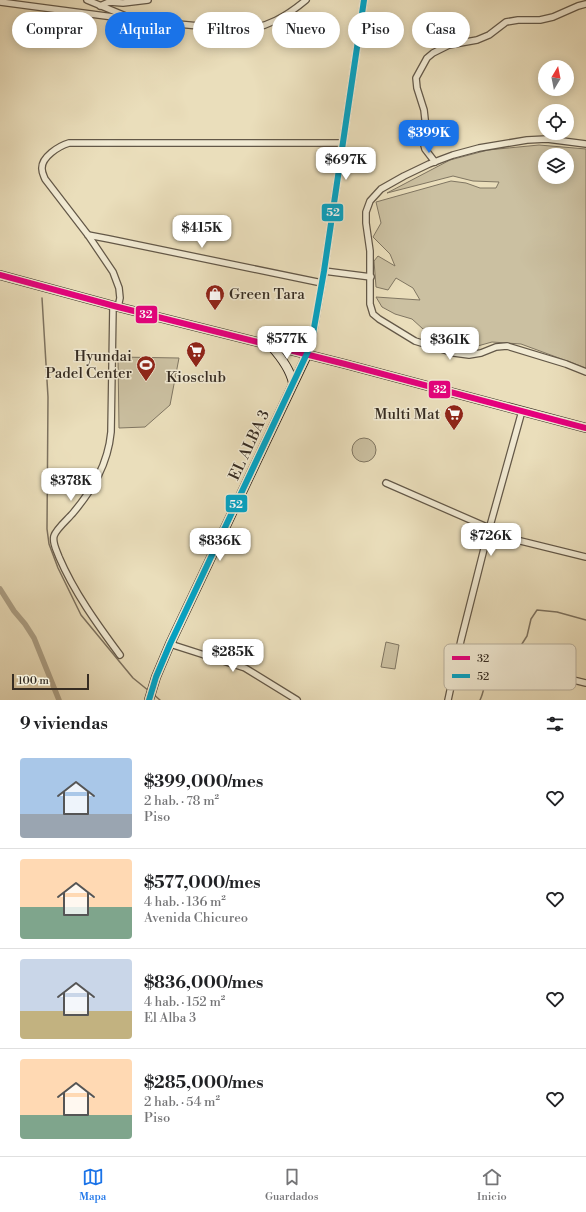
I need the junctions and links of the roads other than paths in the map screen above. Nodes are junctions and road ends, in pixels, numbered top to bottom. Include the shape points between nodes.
1 (87, 0) edge
2 (148, 0) edge
3 (306, 0) edge
4 (364, 0) edge
5 (0, 2) edge
6 (586, 4) edge
7 (100, 6) junction
8 (115, 12) edge
9 (105, 16) edge
10 (185, 25) edge
11 (343, 143) junction
12 (586, 144) edge
13 (435, 162) junction
14 (88, 235) junction
15 (324, 271) junction
16 (0, 275) edge
17 (371, 277) junction
18 (322, 283) junction
19 (116, 306) junction
20 (271, 346) junction
21 (307, 355) junction
22 (289, 371) junction
23 (298, 372) junction
24 (586, 372) edge
25 (293, 383) junction
26 (522, 412) junction
27 (586, 428) edge
28 (386, 483) dead end
29 (489, 530) junction
30 (586, 556) edge
31 (170, 644) junction
32 (461, 644) edge
33 (120, 655) dead end
34 (576, 681) edge
35 (586, 683) edge
36 (450, 690) edge
37 (150, 695) edge
38 (297, 700) edge
39 (448, 700) edge

1 - 7 street
2 - 7 street via 109,2
3 - 10 street via 277,20 252,29
4 - 11 street
5 - 9 street
6 - 13 street via 540,20 506,22 488,35 477,40 450,45 427,58 416,78 426,128 422,138 425,149
7 - 8 street
11 - 14 street via 64,144 47,158 42,172
11 - 15 street
12 - 13 street via 547,139 527,140 479,148
13 - 17 street via 380,189 370,201 366,223
14 - 18 street
14 - 19 street via 116,277 120,293
15 - 17 street
15 - 18 street
16 - 19 main road
17 - 24 street via 369,294 373,314 415,341 469,355 508,346
18 - 21 street
19 - 20 main road
19 - 33 street via 108,452 96,481 53,539 62,564 77,592
20 - 21 main road
20 - 22 main road
21 - 23 main road, EL ALBA 3
21 - 26 main road
22 - 23 main road
22 - 25 main road
23 - 25 main road, EL ALBA 3
25 - 31 main road, EL ALBA 3
26 - 27 main road
26 - 29 street
28 - 29 street
29 - 30 street
29 - 32 street
31 - 37 main road, EL ALBA 3
31 - 38 street via 245,668
34 - 35 street
36 - 39 street

